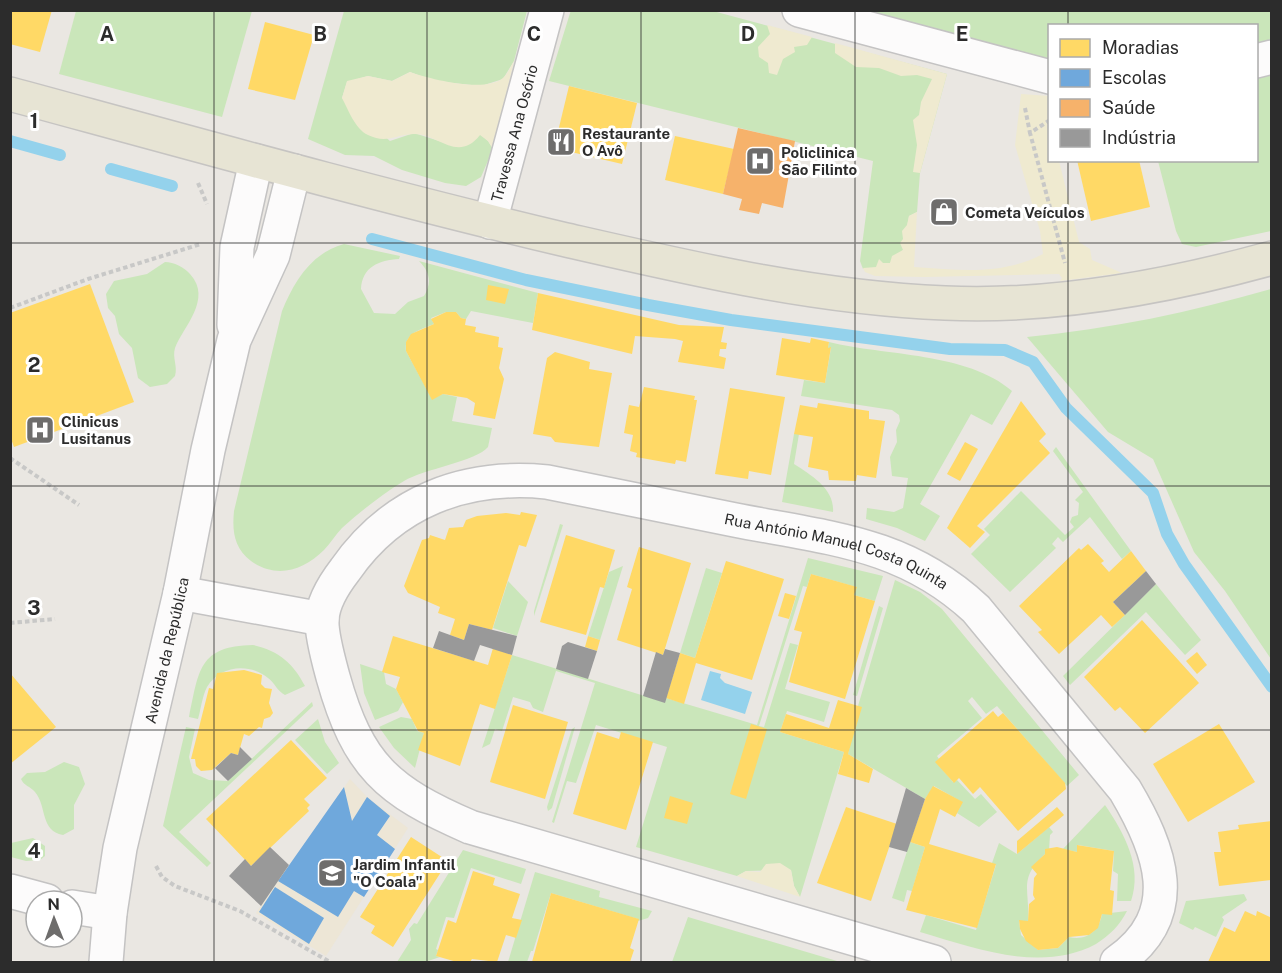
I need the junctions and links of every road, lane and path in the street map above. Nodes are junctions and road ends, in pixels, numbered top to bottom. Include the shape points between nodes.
1 (547, 10) edge
2 (799, 10) edge
3 (1048, 75) edge
4 (13, 94) edge
5 (1048, 121) edge
6 (256, 162) junction
7 (294, 171) junction
8 (190, 177) dead end
9 (490, 222) junction
10 (223, 244) junction
11 (1272, 258) edge
12 (1071, 297) junction
13 (10, 308) edge
14 (234, 340) junction
15 (10, 458) edge
16 (79, 506) dead end
17 (180, 593) junction
18 (55, 619) dead end
19 (322, 619) junction
20 (10, 623) edge
21 (154, 856) dead end
22 (84, 909) edge
23 (110, 913) junction
24 (106, 963) edge
25 (330, 963) edge
26 (934, 963) edge
27 (1117, 963) edge

1 - 9 street, Travessa Ana Osório
2 - 3 street
4 - 6 main road
5 - 12 path via 1030,133
6 - 7 main road
6 - 10 street, Avenida da República
7 - 9 main road
7 - 14 street, Avenida da República via 273,255
8 - 10 path via 198,184
9 - 12 main road via 740,279 849,296 947,304
10 - 13 path via 88,279
10 - 14 street, Avenida da República
11 - 12 main road via 1142,287
14 - 17 street, Avenida da República
15 - 16 path
17 - 19 street
17 - 23 street, Avenida da República via 120,848
18 - 20 path
19 - 26 street, Rua António Manuel Costa Quinta via 330,666 351,733 368,761 430,810 470,827
19 - 27 street, Rua António Manuel Costa Quinta via 334,585 378,531 444,491 483,482 547,482 862,545 896,556 953,588 976,609 1125,790 1138,813 1160,865 1161,891 1155,915 1143,937
21 - 25 path via 162,877 175,886 240,911
22 - 23 street
23 - 24 street, Avenida da República

